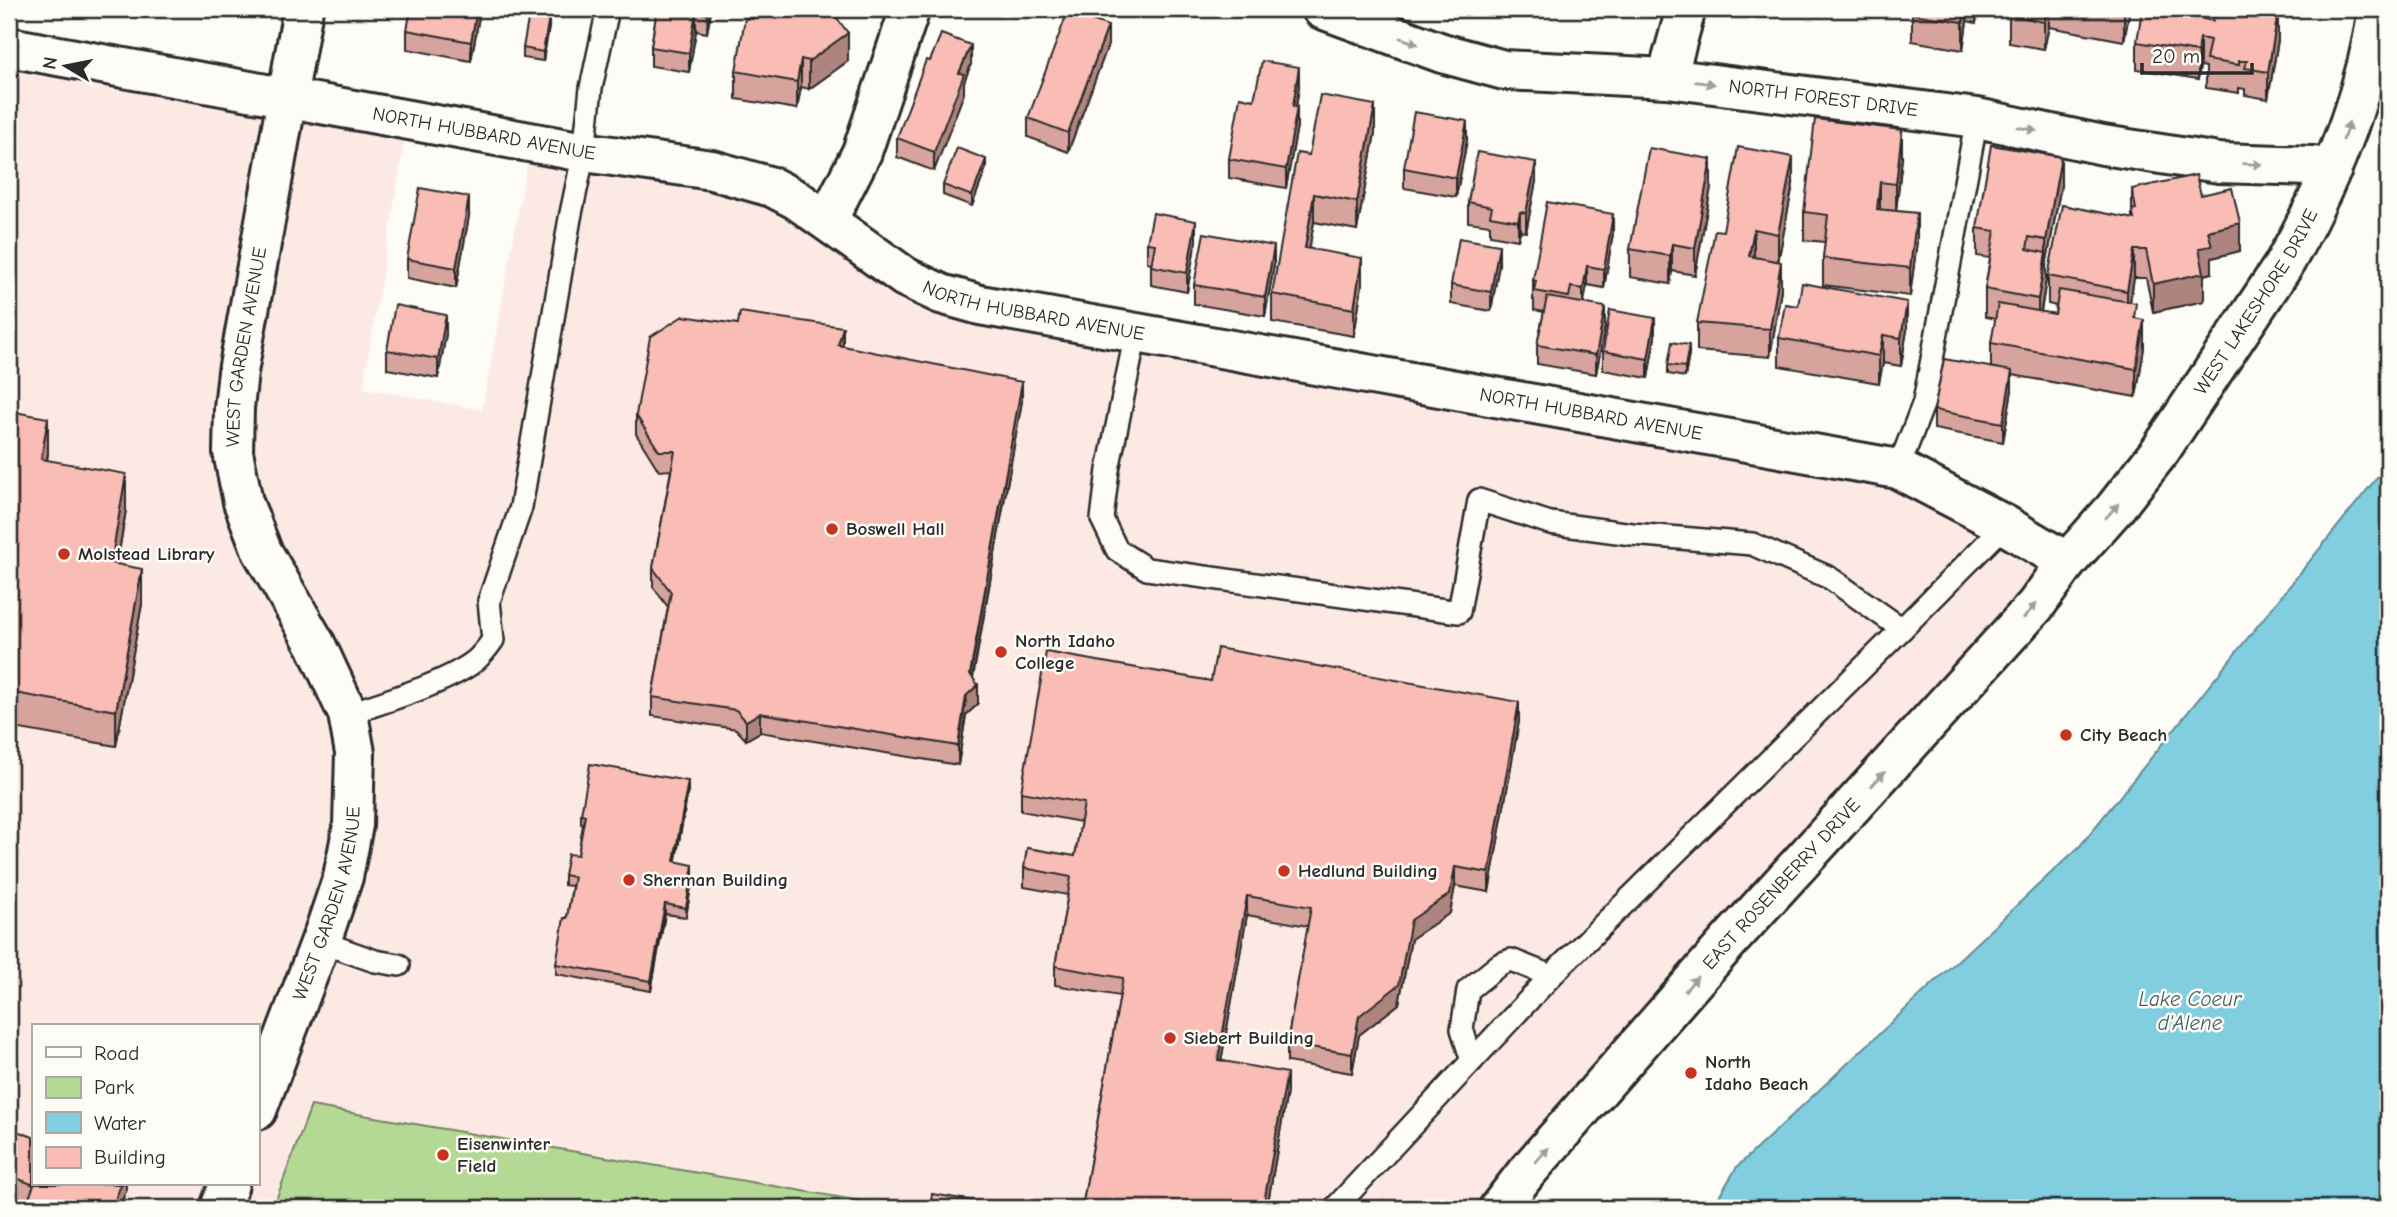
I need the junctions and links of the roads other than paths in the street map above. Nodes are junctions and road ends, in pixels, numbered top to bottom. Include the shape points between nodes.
1 (303, 9) edge
2 (608, 9) edge
3 (910, 9) edge
4 (1322, 9) edge
5 (1686, 9) edge
6 (2378, 9) edge
7 (9, 47) edge
8 (1667, 78) junction
9 (287, 97) junction
10 (1977, 118) junction
11 (584, 152) junction
12 (2332, 169) junction
13 (827, 221) junction
14 (1136, 333) junction
15 (1898, 469) junction
16 (2005, 524) junction
17 (2067, 562) junction
18 (1902, 629) junction
19 (348, 714) junction
20 (321, 942) junction
21 (399, 965) dead end
22 (1551, 976) junction
23 (1472, 1060) junction
24 (259, 1105) edge
25 (228, 1186) edge
26 (220, 1208) edge
27 (1335, 1208) edge
28 (1499, 1208) edge

1 - 9 street, WEST GARDEN AVENUE
2 - 11 lane via 591,88
3 - 13 street via 862,152
4 -> 8 street, NORTH FOREST DRIVE via 1504,70
5 - 8 street
12 -> 6 street, WEST LAKESHORE DRIVE via 2372,50
7 - 9 street, NORTH HUBBARD AVENUE
8 -> 10 street, NORTH FOREST DRIVE
9 - 11 street, NORTH HUBBARD AVENUE
9 - 19 street, WEST GARDEN AVENUE via 238,372 233,452 243,502 262,551 316,645
10 -> 12 street, NORTH FOREST DRIVE via 2103,145 2219,163
10 - 15 lane via 1924,402
11 - 13 street, NORTH HUBBARD AVENUE via 712,170 772,187
11 - 19 lane via 521,507 489,601 494,640 475,660 448,675
17 -> 12 street, WEST LAKESHORE DRIVE via 2160,451 2283,266
13 - 14 street, NORTH HUBBARD AVENUE via 905,277 941,294
14 - 15 street, NORTH HUBBARD AVENUE
14 - 18 lane via 1102,519 1117,550 1147,569 1459,612 1479,500 1550,523 1752,544 1830,578
15 - 16 street, NORTH HUBBARD AVENUE
16 - 17 street, NORTH HUBBARD AVENUE
16 - 18 lane
28 -> 17 street, EAST ROSENBERRY DRIVE via 1729,941 2036,605
18 - 22 lane
19 - 20 street, WEST GARDEN AVENUE via 355,753 353,825 343,877
20 - 21 lane
20 - 24 street, WEST GARDEN AVENUE
22 - 23 lane
22 - 23 lane via 1511,960 1468,990 1462,1029
23 - 27 lane
25 - 26 street

